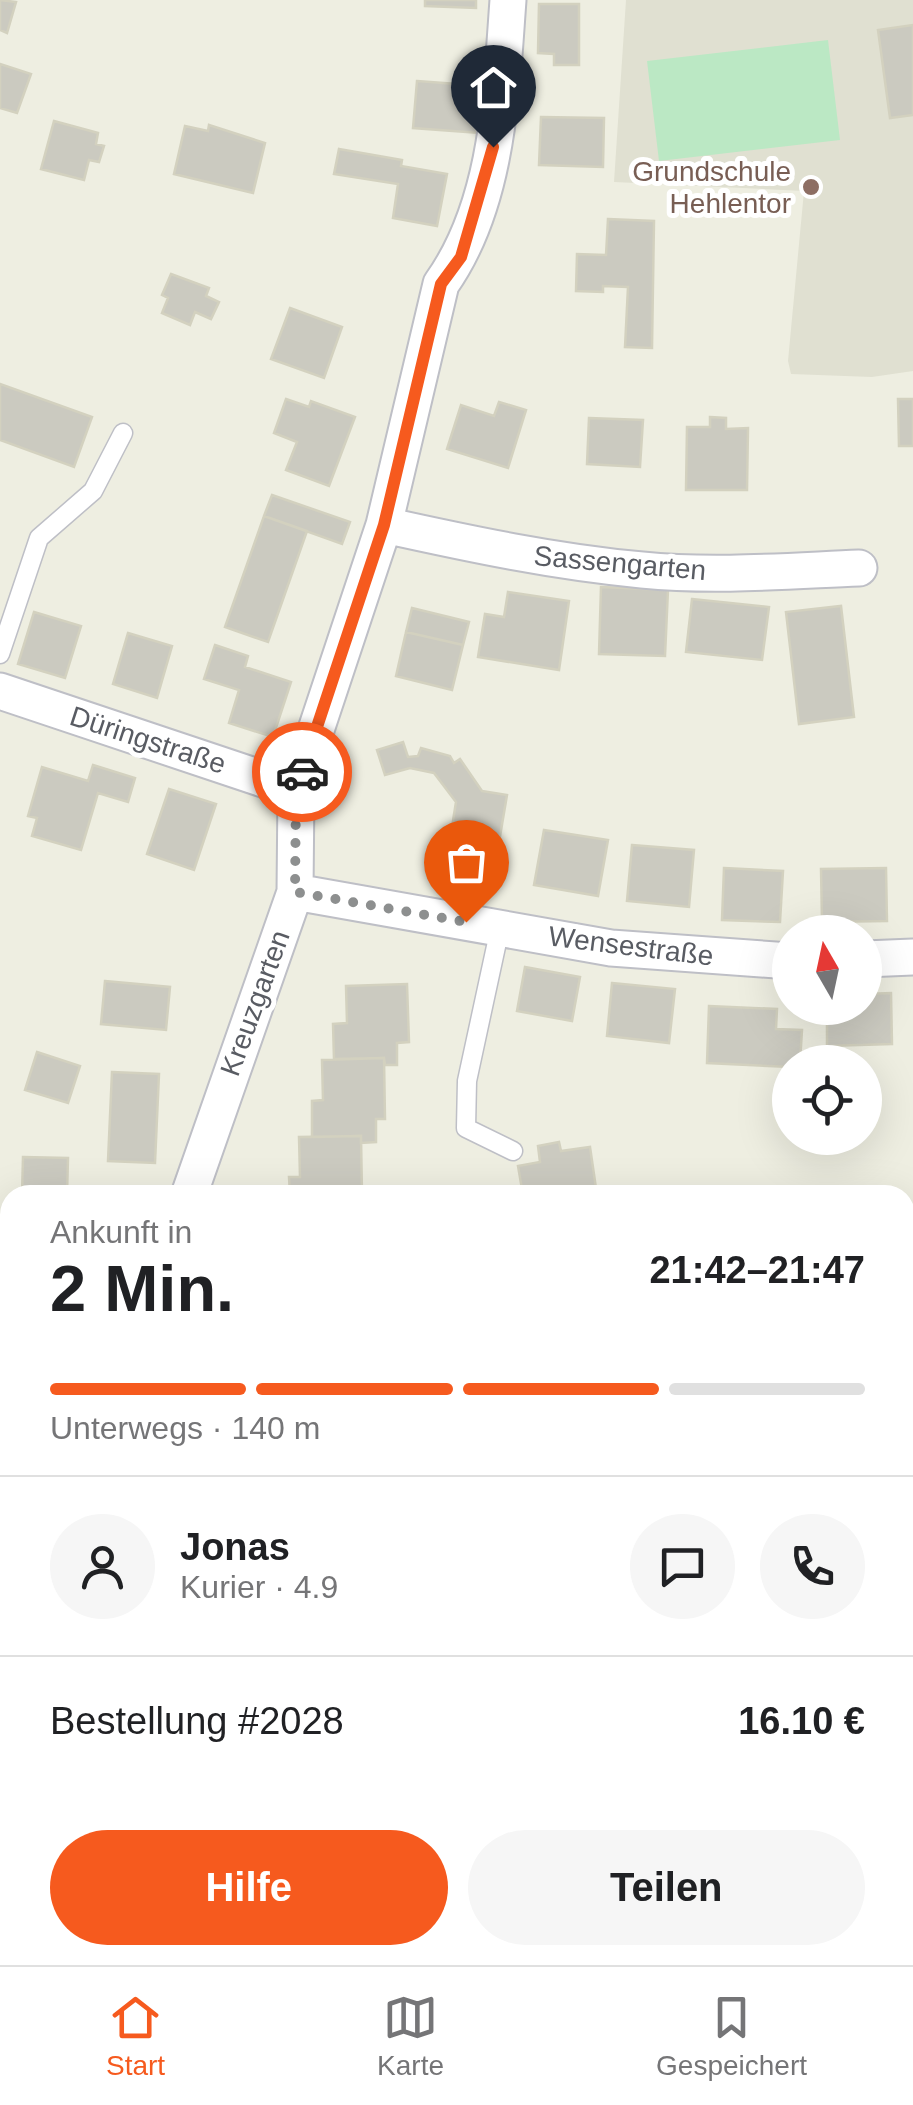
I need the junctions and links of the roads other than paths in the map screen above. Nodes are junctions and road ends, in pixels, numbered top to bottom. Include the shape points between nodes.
1 (508, 0) edge
2 (123, 433) dead end
3 (384, 525) junction
4 (858, 568) dead end
5 (0, 654) edge
6 (0, 691) edge
7 (296, 790) junction
8 (295, 892) junction
9 (500, 928) junction
10 (913, 957) edge
11 (882, 959) edge
12 (772, 961) edge
13 (513, 1151) dead end
14 (192, 1185) edge

1 - 3 street, Kreuzgarten via 500,118 461,257 441,284
2 - 5 lane via 93,490 39,538
3 - 4 street, Sassengarten via 513,553 644,570
3 - 7 street, Kreuzgarten
6 - 7 street, Düringstraße
7 - 8 street, Kreuzgarten
8 - 9 street, Wensestraße
8 - 14 street, Kreuzgarten
9 - 12 street, Wensestraße via 611,948
9 - 13 lane via 467,1081 466,1128
10 - 11 street

